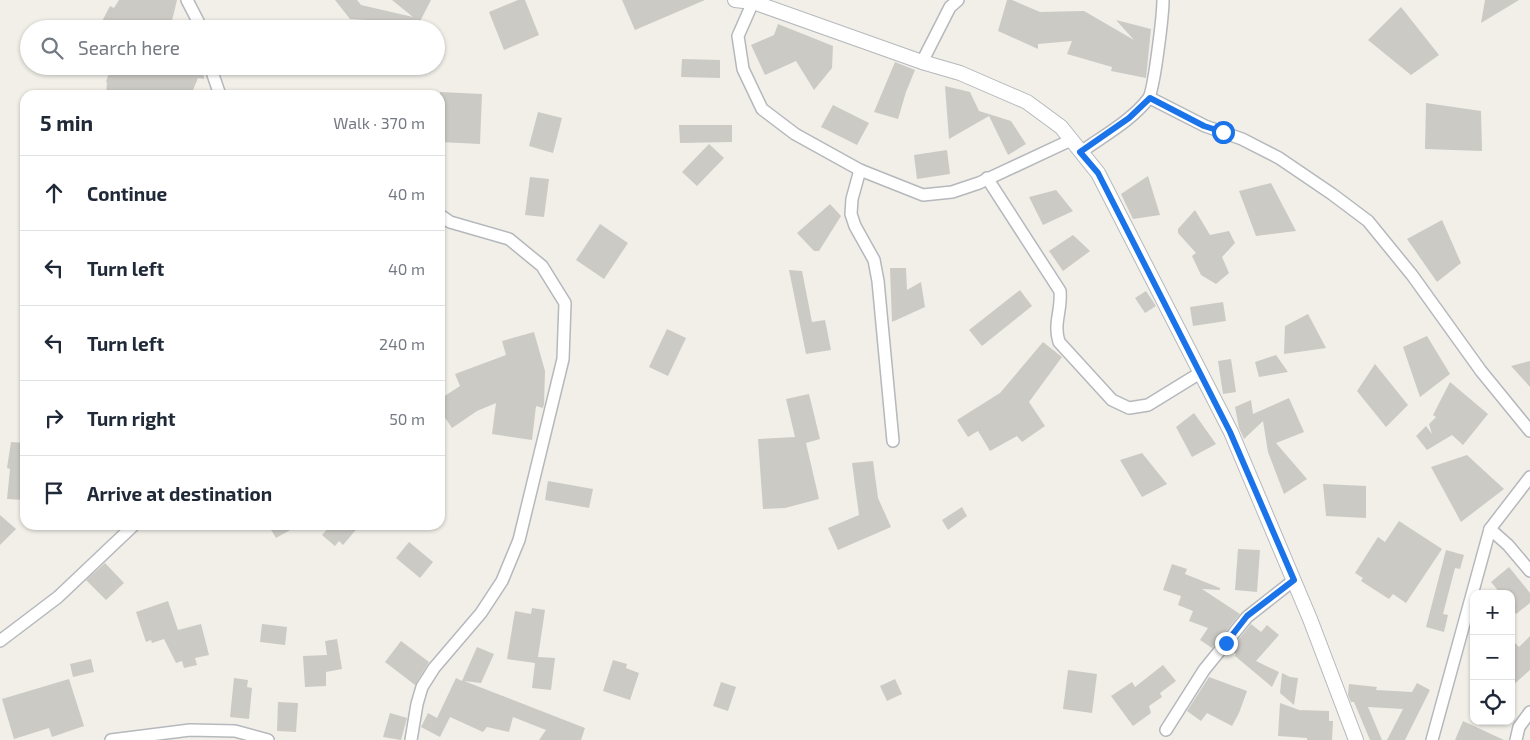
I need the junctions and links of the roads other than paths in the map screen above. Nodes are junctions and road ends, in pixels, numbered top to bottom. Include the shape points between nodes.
1 (188, 0) edge
2 (735, 0) edge
3 (958, 0) edge
4 (1163, 0) edge
5 (753, 2) junction
6 (198, 20) edge
7 (922, 62) junction
8 (213, 75) edge
9 (218, 90) edge
10 (1150, 98) junction
11 (1071, 140) junction
12 (1080, 152) junction
13 (860, 170) junction
14 (987, 178) junction
15 (445, 218) edge
16 (1200, 373) junction
17 (1530, 431) edge
18 (893, 441) dead end
19 (1530, 477) edge
20 (1490, 529) junction
21 (129, 530) edge
22 (1530, 571) edge
23 (1294, 580) junction
24 (0, 641) edge
25 (1530, 712) edge
26 (1166, 730) dead end
27 (111, 740) edge
28 (268, 740) edge
29 (411, 740) edge
30 (1356, 740) edge
31 (1432, 740) edge
32 (1516, 740) edge

1 - 6 street
2 - 5 street
3 - 7 street via 950,7
4 - 10 street
5 - 7 street
5 - 13 street via 738,36 743,69 762,109 795,134
7 - 11 street via 960,73 1027,102 1061,127
8 - 9 street
10 - 12 street via 1129,118
10 - 17 street via 1204,126 1242,139 1279,158 1368,221
11 - 12 street
11 - 14 street
12 - 16 street via 1098,173
13 - 14 street via 923,195 952,192
13 - 18 street via 851,214 874,260 878,281
14 - 16 street via 1060,291 1056,331 1059,342 1112,400 1129,408 1148,405
15 - 29 street via 508,239 542,266 564,303 563,359 519,540 502,581 481,613 422,687
16 - 23 street via 1230,432
19 - 20 street
20 - 22 street
20 - 31 street
21 - 24 street via 58,597
23 - 26 street via 1247,616 1204,670
23 - 30 street
25 - 32 street via 1519,727
27 - 28 street via 190,730 235,731

